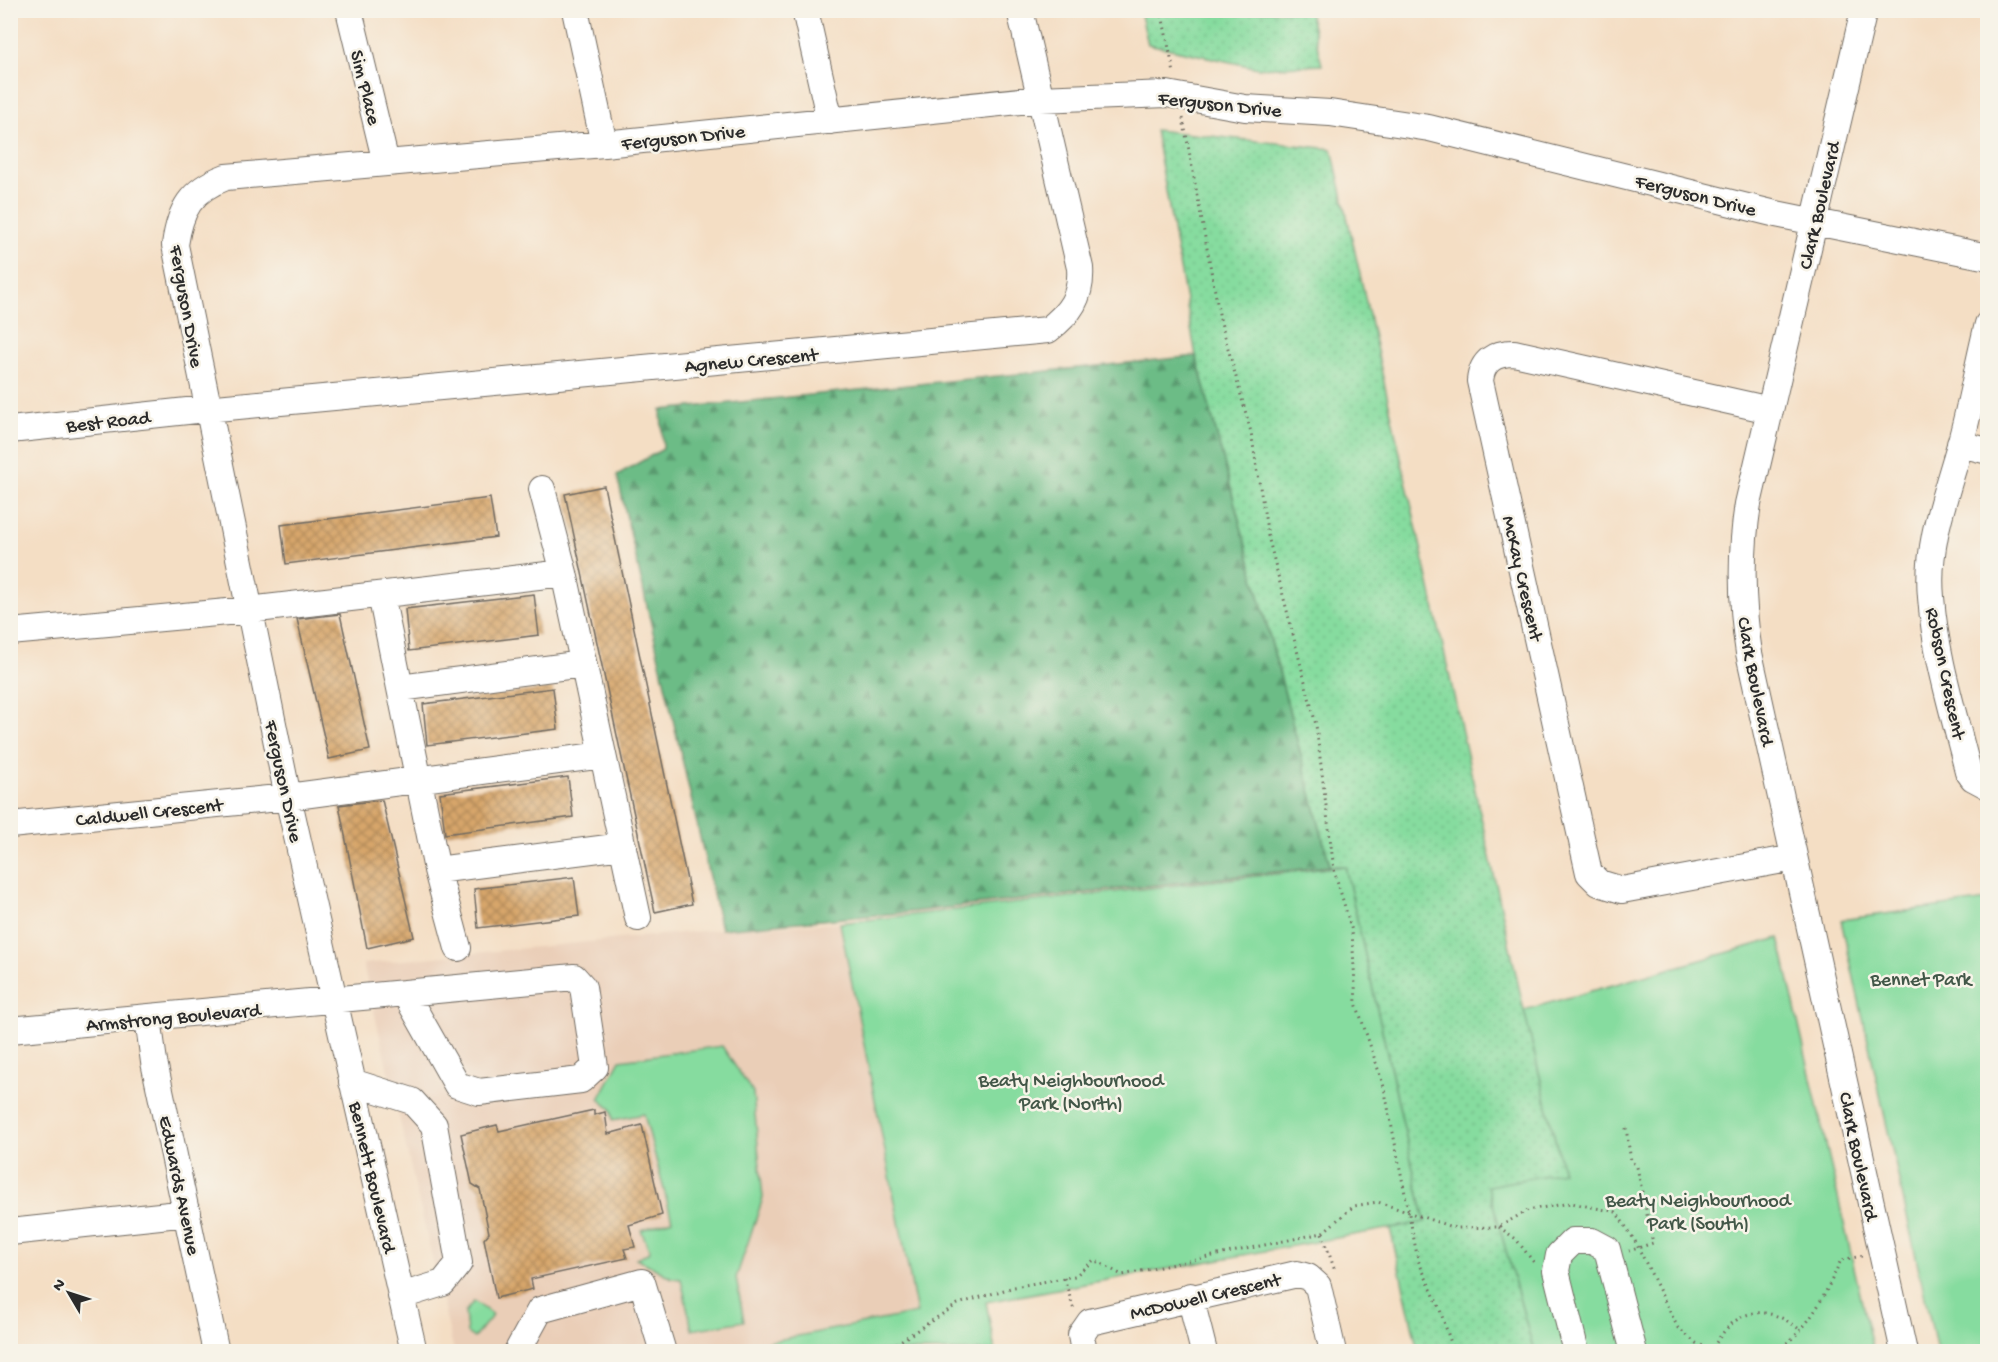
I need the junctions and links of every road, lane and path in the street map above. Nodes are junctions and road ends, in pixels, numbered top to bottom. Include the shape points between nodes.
1 (349, 10) edge
2 (575, 10) edge
3 (805, 10) edge
4 (1020, 10) edge
5 (1161, 10) edge
6 (1864, 10) edge
7 (1179, 97) junction
8 (1039, 99) junction
9 (830, 121) junction
10 (604, 144) junction
11 (386, 163) junction
12 (1815, 221) junction
13 (1988, 256) edge
14 (1988, 324) edge
15 (206, 409) junction
16 (1770, 410) junction
17 (10, 430) edge
18 (1960, 444) junction
19 (1988, 451) edge
20 (542, 489) dead end
21 (564, 573) junction
22 (381, 595) junction
23 (249, 610) junction
24 (10, 632) edge
25 (584, 664) junction
26 (400, 688) junction
27 (603, 755) junction
28 (419, 780) junction
29 (1988, 786) edge
30 (288, 797) junction
31 (10, 825) edge
32 (623, 846) junction
33 (1794, 858) junction
34 (437, 870) junction
35 (638, 918) dead end
36 (458, 948) dead end
37 (405, 993) junction
38 (335, 1002) junction
39 (148, 1018) junction
40 (10, 1030) edge
41 (352, 1082) junction
42 (1626, 1128) dead end
43 (188, 1213) junction
44 (1499, 1227) dead end
45 (10, 1232) edge
46 (1882, 1253) junction
47 (1608, 1257) junction
48 (1539, 1271) dead end
49 (401, 1296) junction
50 (1190, 1296) junction
51 (1799, 1329) junction
52 (1713, 1348) dead end
53 (1780, 1348) junction
54 (216, 1352) edge
55 (414, 1352) edge
56 (517, 1352) edge
57 (663, 1352) edge
58 (1084, 1352) edge
59 (1204, 1352) edge
60 (1333, 1352) edge
61 (1454, 1352) edge
62 (1576, 1352) edge
63 (1634, 1352) edge
64 (1771, 1352) edge
65 (1792, 1352) edge
66 (1904, 1352) edge

1 - 11 street, Sim Place
2 - 10 street
3 - 9 street
4 - 8 street, Agnew Crescent
5 - 7 path
6 - 12 street, Clark Boulevard
7 - 8 street, Ferguson Drive via 1167,94
7 - 12 street, Ferguson Drive via 1429,128
7 - 61 path via 1220,319 1251,432 1271,547 1316,725 1334,870 1352,931 1356,1003 1384,1086 1418,1260
8 - 9 street, Ferguson Drive
8 - 15 street, Agnew Crescent via 1081,285 1075,303 1048,330
9 - 10 street, Ferguson Drive
10 - 11 street, Ferguson Drive
11 - 15 street, Ferguson Drive via 225,177 191,198 178,222 175,245
12 - 13 street, Ferguson Drive
12 - 16 street, Clark Boulevard
14 - 18 street, Robson Crescent
15 - 17 street, Best Road
15 - 23 street, Ferguson Drive
16 - 33 street, Clark Boulevard via 1748,504 1741,578 1749,652
16 - 33 street, McKay Crescent via 1515,352 1488,360 1481,370 1480,381 1589,873 1599,883 1622,890
18 - 19 street
18 - 29 street, Robson Crescent via 1932,546 1930,595 1968,771
20 - 21 street
21 - 22 street
21 - 25 street
22 - 23 street
22 - 26 street
23 - 24 street
23 - 30 street, Ferguson Drive
25 - 26 street
25 - 27 street
26 - 28 street
27 - 28 street, Caldwell Crescent
27 - 32 street
28 - 30 street, Caldwell Crescent
28 - 34 street
30 - 31 street, Caldwell Crescent
30 - 38 street, Ferguson Drive
32 - 34 street
32 - 35 street
33 - 46 street, Clark Boulevard
34 - 36 street
37 - 37 street, Armstrong Boulevard via 574,977 583,987 595,1067 581,1080 479,1092 457,1085
37 - 38 street, Armstrong Boulevard
38 - 39 street, Armstrong Boulevard
38 - 41 street, Bennett Boulevard
39 - 40 street, Armstrong Boulevard
39 - 43 street, Edwards Avenue
41 - 49 street, Bennett Boulevard
41 - 49 street via 412,1101 434,1125 459,1263 443,1282
42 - 47 path via 1653,1243
43 - 45 street
43 - 54 street, Edwards Avenue
44 - 48 path via 1530,1254
46 - 51 path via 1841,1260 1819,1306
46 - 66 street, Clark Boulevard
47 - 62 street via 1607,1250 1592,1241 1573,1241 1559,1254 1556,1271
47 - 63 street
49 - 55 street, Bennett Boulevard
50 - 58 street, McDowell Crescent via 1090,1322 1081,1335
50 - 59 street
50 - 60 street, McDowell Crescent via 1297,1274 1308,1277 1318,1286
51 - 52 path via 1785,1318 1766,1312 1741,1315 1723,1329
51 - 53 path
53 - 64 path
53 - 65 path
56 - 57 street via 540,1310 642,1282

